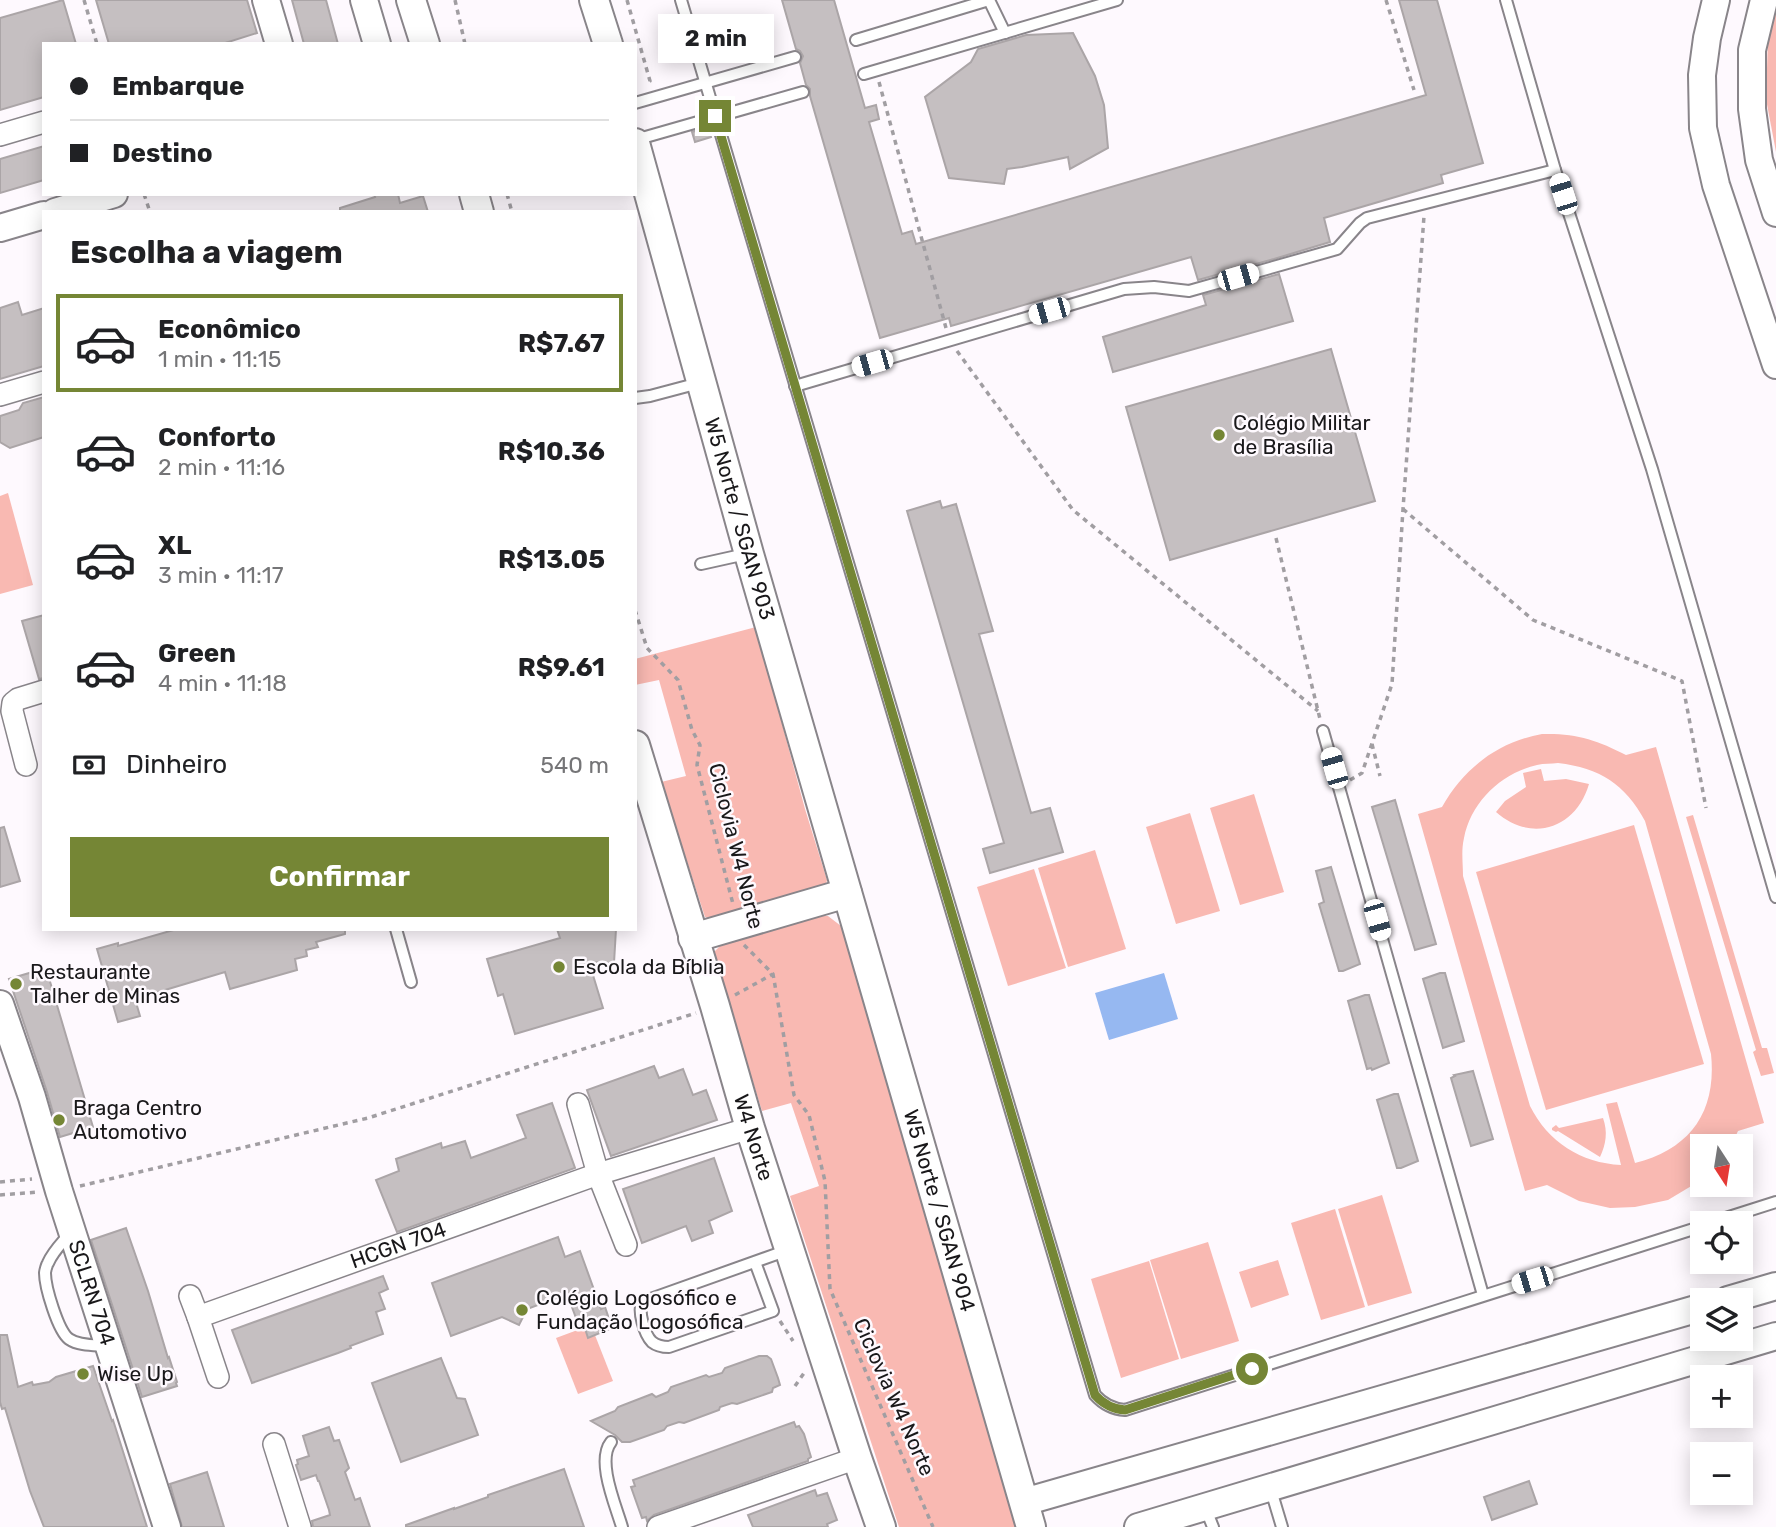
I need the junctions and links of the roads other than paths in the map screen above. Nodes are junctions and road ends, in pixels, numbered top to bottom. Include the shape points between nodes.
1 (266, 0) edge
2 (364, 0) edge
3 (411, 0) edge
4 (594, 0) edge
5 (681, 0) edge
6 (989, 0) edge
7 (1117, 0) edge
8 (1506, 0) edge
9 (1716, 0) edge
10 (1764, 0) edge
11 (1005, 33) junction
12 (856, 40) dead end
13 (604, 41) edge
14 (278, 42) edge
15 (376, 42) edge
16 (424, 42) edge
17 (795, 57) dead end
18 (870, 72) road end
19 (704, 83) junction
20 (803, 92) dead end
21 (637, 102) edge
22 (715, 116) junction
23 (42, 123) edge
24 (0, 135) edge
25 (637, 141) edge
26 (637, 152) edge
27 (1555, 170) junction
28 (107, 196) edge
29 (62, 210) edge
30 (1776, 213) edge
31 (42, 216) edge
32 (0, 228) edge
33 (1776, 365) edge
34 (42, 383) edge
35 (702, 383) junction
36 (795, 386) junction
37 (0, 394) edge
38 (637, 398) edge
39 (749, 554) junction
40 (701, 564) dead end
41 (42, 692) edge
42 (1323, 731) road end
43 (637, 762) edge
44 (26, 765) dead end
45 (847, 893) junction
46 (1776, 897) edge
47 (397, 931) edge
48 (693, 938) junction
49 (411, 982) dead end
50 (0, 1004) edge
51 (578, 1104) dead end
52 (750, 1128) junction
53 (598, 1174) junction
54 (1776, 1202) edge
55 (1748, 1211) edge
56 (72, 1230) junction
57 (1690, 1230) edge
58 (626, 1245) dead end
59 (789, 1249) junction
60 (755, 1262) junction
61 (1776, 1286) edge
62 (1753, 1293) edge
63 (1483, 1295) junction
64 (190, 1296) dead end
65 (1690, 1311) edge
66 (198, 1317) junction
67 (1776, 1336) edge
68 (109, 1346) junction
69 (218, 1377) dead end
70 (611, 1442) dead end
71 (274, 1444) dead end
72 (857, 1458) junction
73 (1270, 1487) junction
74 (1028, 1514) edge
75 (1209, 1517) edge
76 (167, 1527) edge
77 (299, 1527) edge
78 (622, 1527) edge
79 (658, 1527) edge
80 (881, 1527) edge
81 (1138, 1527) edge
82 (1282, 1527) edge

1 - 14 street
2 - 15 street
3 - 16 main road
4 - 13 main road
5 - 19 lane
6 - 11 lane
6 - 12 lane
7 - 11 lane
8 - 27 lane
9 - 33 street via 1702,75 1703,128 1716,185
10 - 30 street via 1752,50 1752,109 1759,160
11 - 18 lane
17 - 19 lane
19 - 21 lane
19 - 22 lane
20 - 22 lane
22 - 25 lane
22 - 36 lane
23 - 24 street
26 - 35 main road, W5 Norte / SGAN 903 via 649,211
27 - 36 lane via 1367,219 1337,249 1189,291 1124,289
27 - 46 lane via 1652,469
28 - 29 street
31 - 32 street
34 - 37 street
35 - 38 lane
35 - 39 main road, W5 Norte / SGAN 903
36 - 63 lane via 1095,1395 1110,1407 1125,1410
39 - 40 lane
39 - 45 main road, W5 Norte / SGAN 903
41 - 44 street via 13,703
42 - 63 lane
43 - 48 main road, W4 Norte
45 - 48 main road
45 - 74 main road, W5 Norte / SGAN 904
47 - 49 lane
48 - 52 main road, W4 Norte
50 - 56 street, SCLRN 704
51 - 53 street
52 - 53 street, HCGN 704
52 - 59 main road, W4 Norte
53 - 58 street
53 - 66 street, HCGN 704
54 - 55 lane
56 - 68 street, SCLRN 704
56 - 68 lane via 47,1264 49,1295 58,1323 71,1341
57 - 63 lane
59 - 60 lane
59 - 72 main road, W4 Norte
60 - 60 lane via 642,1301 640,1314 649,1339 669,1347 773,1311
61 - 62 street
64 - 66 street
65 - 74 street
66 - 69 street
67 - 73 street
68 - 76 street, SCLRN 704
70 - 78 lane via 606,1452 607,1478
71 - 77 street
72 - 79 street
72 - 80 main road, W4 Norte
73 - 75 street
73 - 82 lane
75 - 81 street

